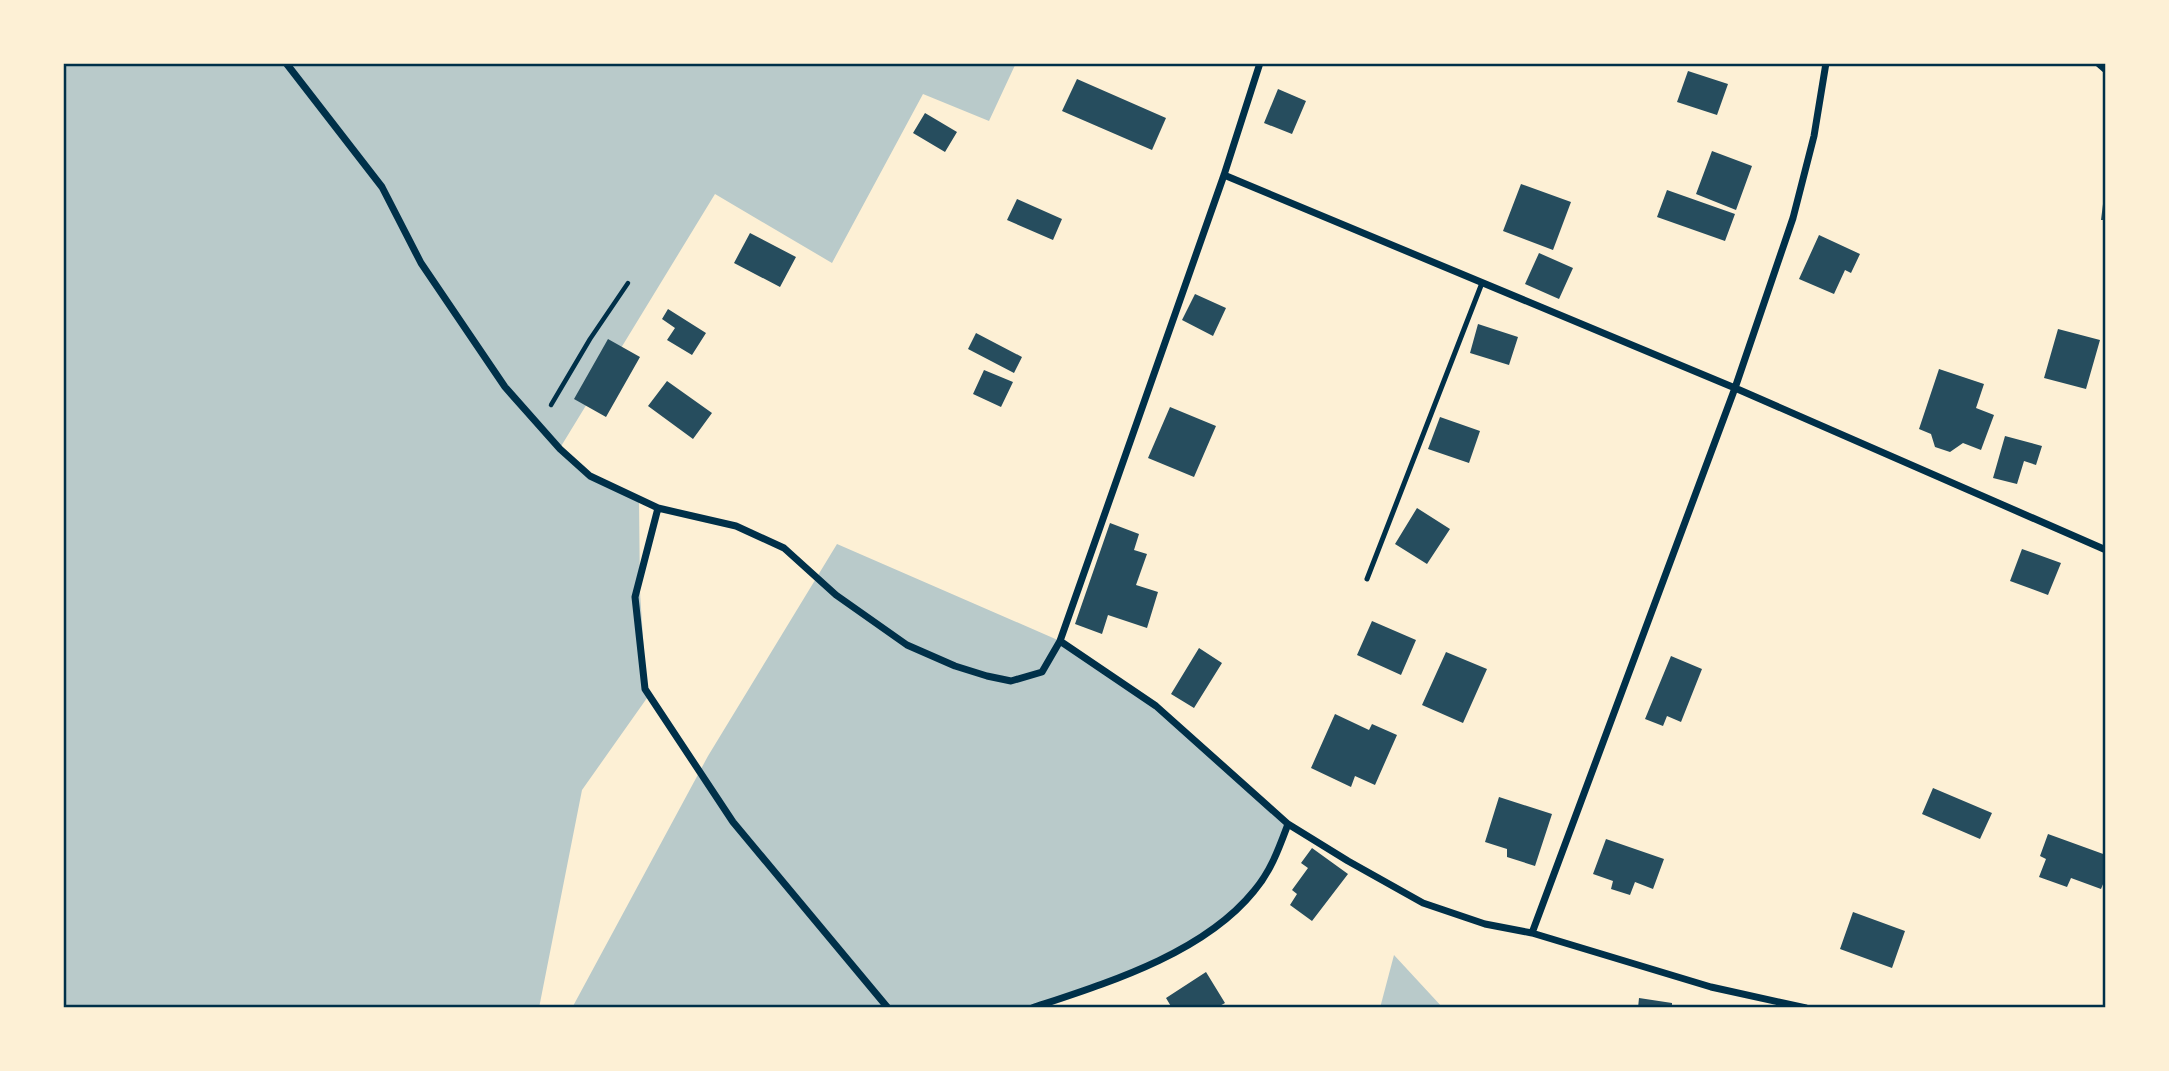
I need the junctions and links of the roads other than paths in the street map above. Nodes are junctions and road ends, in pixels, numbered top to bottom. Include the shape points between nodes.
1 (286, 63) edge
2 (1260, 63) edge
3 (1826, 63) edge
4 (2098, 63) edge
5 (2106, 70) edge
6 (1224, 175) junction
7 (1482, 282) junction
8 (1735, 388) junction
9 (658, 508) junction
10 (2106, 550) edge
11 (1367, 579) dead end
12 (1060, 641) junction
13 (1288, 824) junction
14 (1532, 933) junction
15 (888, 1008) edge
16 (1032, 1008) edge
17 (1806, 1008) edge

1 - 9 street via 382,187 421,263 505,387 590,476
2 - 6 street
3 - 8 street via 1793,218
4 - 5 street
6 - 7 street
6 - 12 street
7 - 8 street
7 - 11 lane
8 - 10 street
8 - 14 street
9 - 12 street via 736,526 784,548 836,595 907,645 987,676 1011,681 1042,672
9 - 15 street via 635,597 645,689 733,822
12 - 13 street via 1156,706
13 - 14 street via 1423,903 1485,924
13 - 16 street via 1275,859 1255,890 1222,924 1131,972
14 - 17 street via 1711,987

